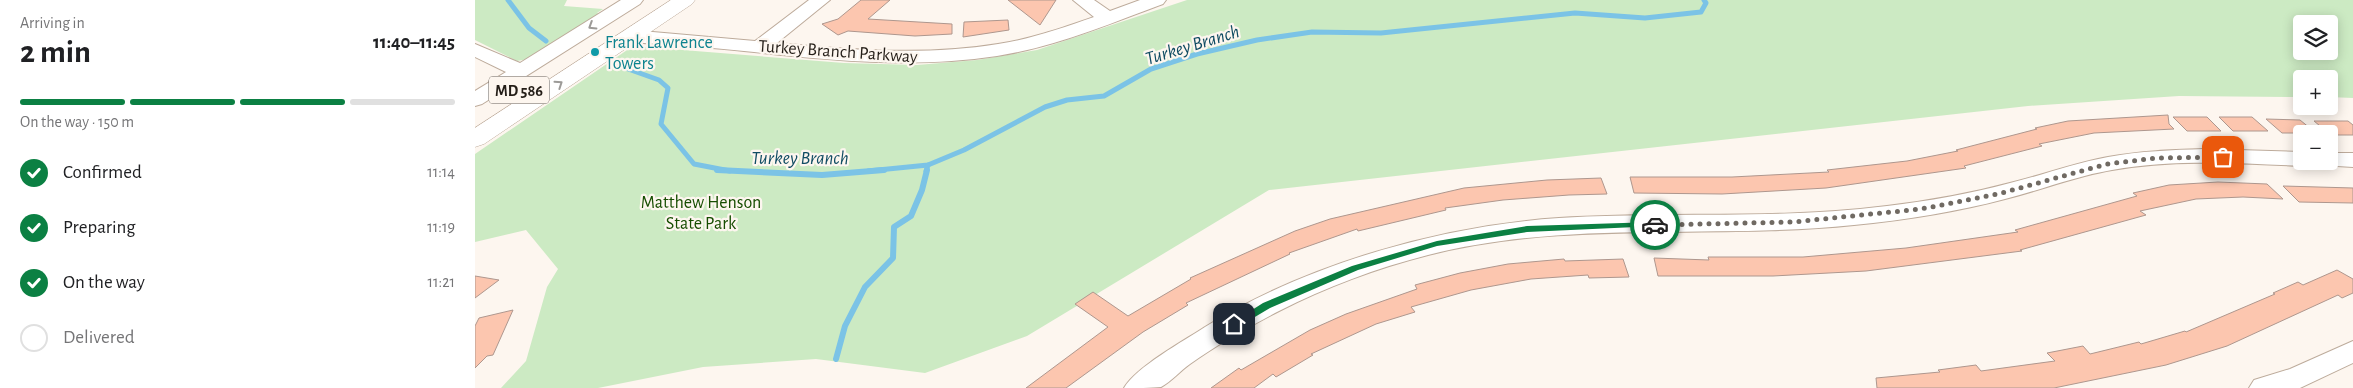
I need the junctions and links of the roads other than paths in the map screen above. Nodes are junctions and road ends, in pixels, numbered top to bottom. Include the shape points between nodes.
1 (634, 0) edge
2 (659, 0) edge
3 (685, 0) edge
4 (821, 0) edge
5 (1082, 0) edge
6 (1157, 0) edge
7 (1107, 18) junction
8 (631, 36) junction
9 (759, 47) junction
10 (475, 50) edge
11 (521, 71) junction
12 (475, 100) edge
13 (475, 118) edge
14 (475, 139) edge
15 (2293, 159) edge
16 (2338, 160) edge
17 (2353, 160) edge
18 (2353, 351) edge
19 (1139, 388) edge
20 (2264, 388) edge

1 -> 11 street
2 - 13 main road, MD 586
3 - 8 main road, MD 586
4 - 9 street
5 - 7 street
6 - 7 street, Turkey Branch Parkway
7 - 9 street, Turkey Branch Parkway via 1027,44 947,56 890,58
8 - 9 street, Turkey Branch Parkway
14 -> 8 main road, MD 586
10 - 11 street
11 - 12 street
15 - 19 street via 2157,158 2107,164 1998,194 1921,209 1793,222 1527,229 1437,244 1355,268 1267,306 1169,362
16 - 17 street
18 - 20 street via 2300,377

